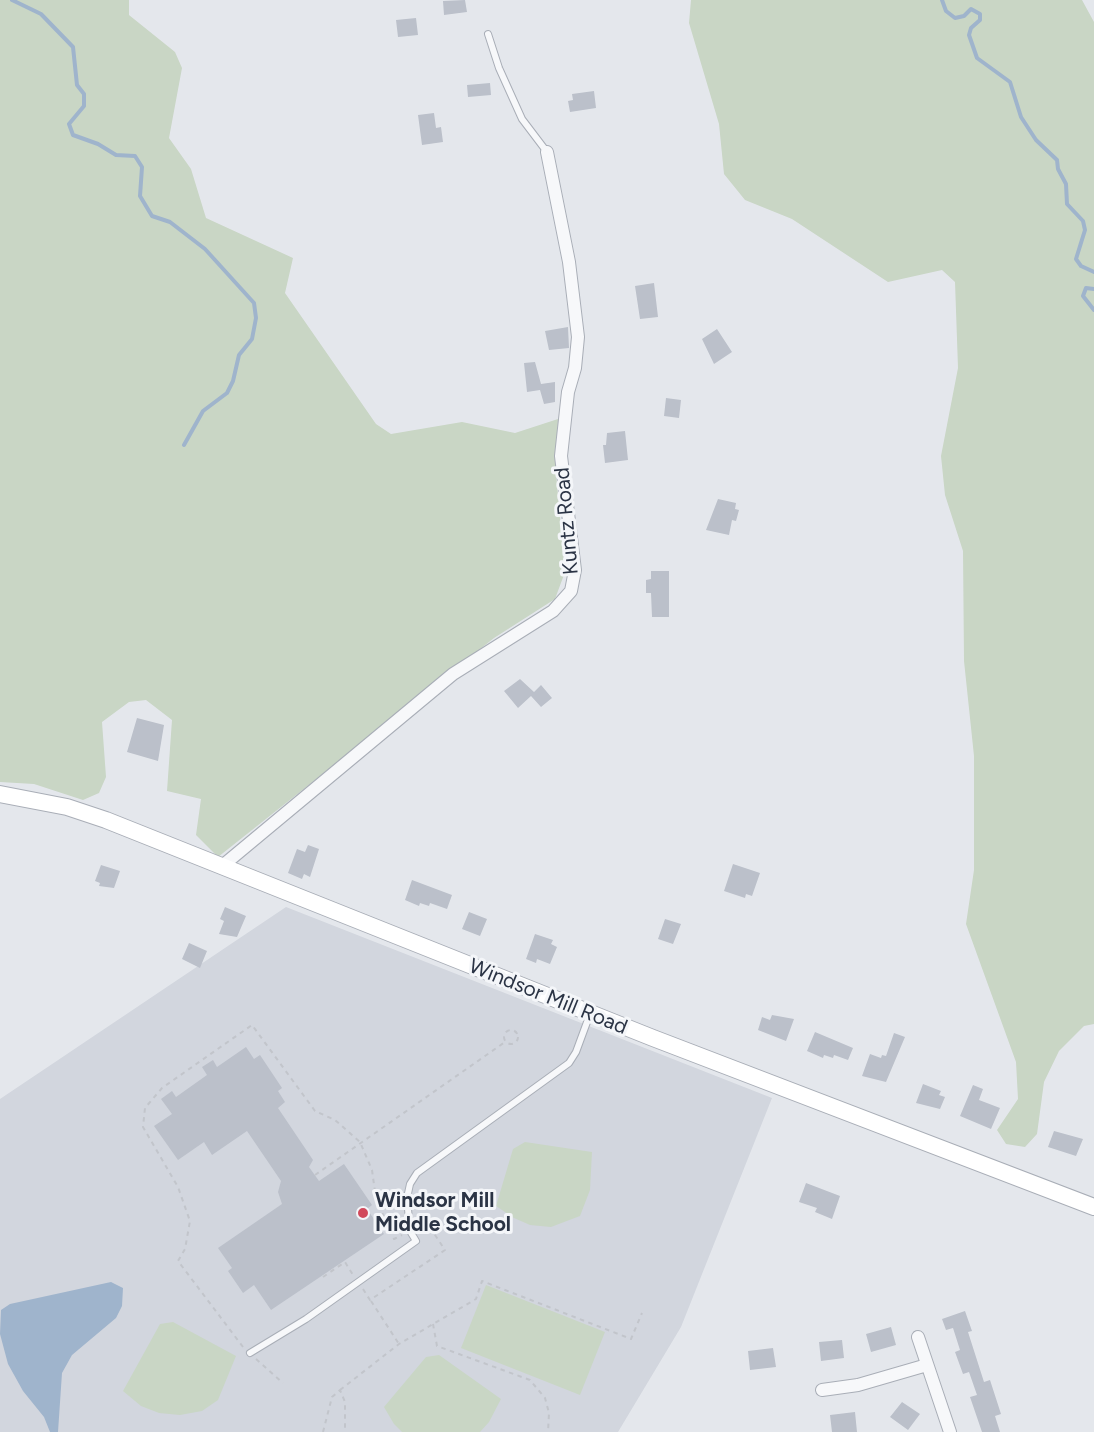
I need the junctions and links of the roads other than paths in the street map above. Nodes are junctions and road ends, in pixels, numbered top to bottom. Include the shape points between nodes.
1 (488, 34) dead end
2 (547, 152) joint
3 (0, 794) edge
4 (221, 867) junction
5 (590, 1013) junction
6 (1094, 1207) edge
7 (918, 1337) dead end
8 (250, 1353) road end
9 (927, 1365) junction
10 (822, 1390) dead end
11 (950, 1432) edge

1 - 2 lane via 522,119
2 - 4 street, Kuntz Road via 569,262 578,337 561,456 575,570 571,591 553,611 453,674
3 - 4 main road, Windsor Mill Road via 67,807
4 - 5 main road, Windsor Mill Road
5 - 6 main road, Windsor Mill Road
5 - 8 lane via 569,1063 417,1173 407,1198 410,1231 416,1241 306,1319
7 - 9 street
9 - 10 street via 858,1385
9 - 11 street

